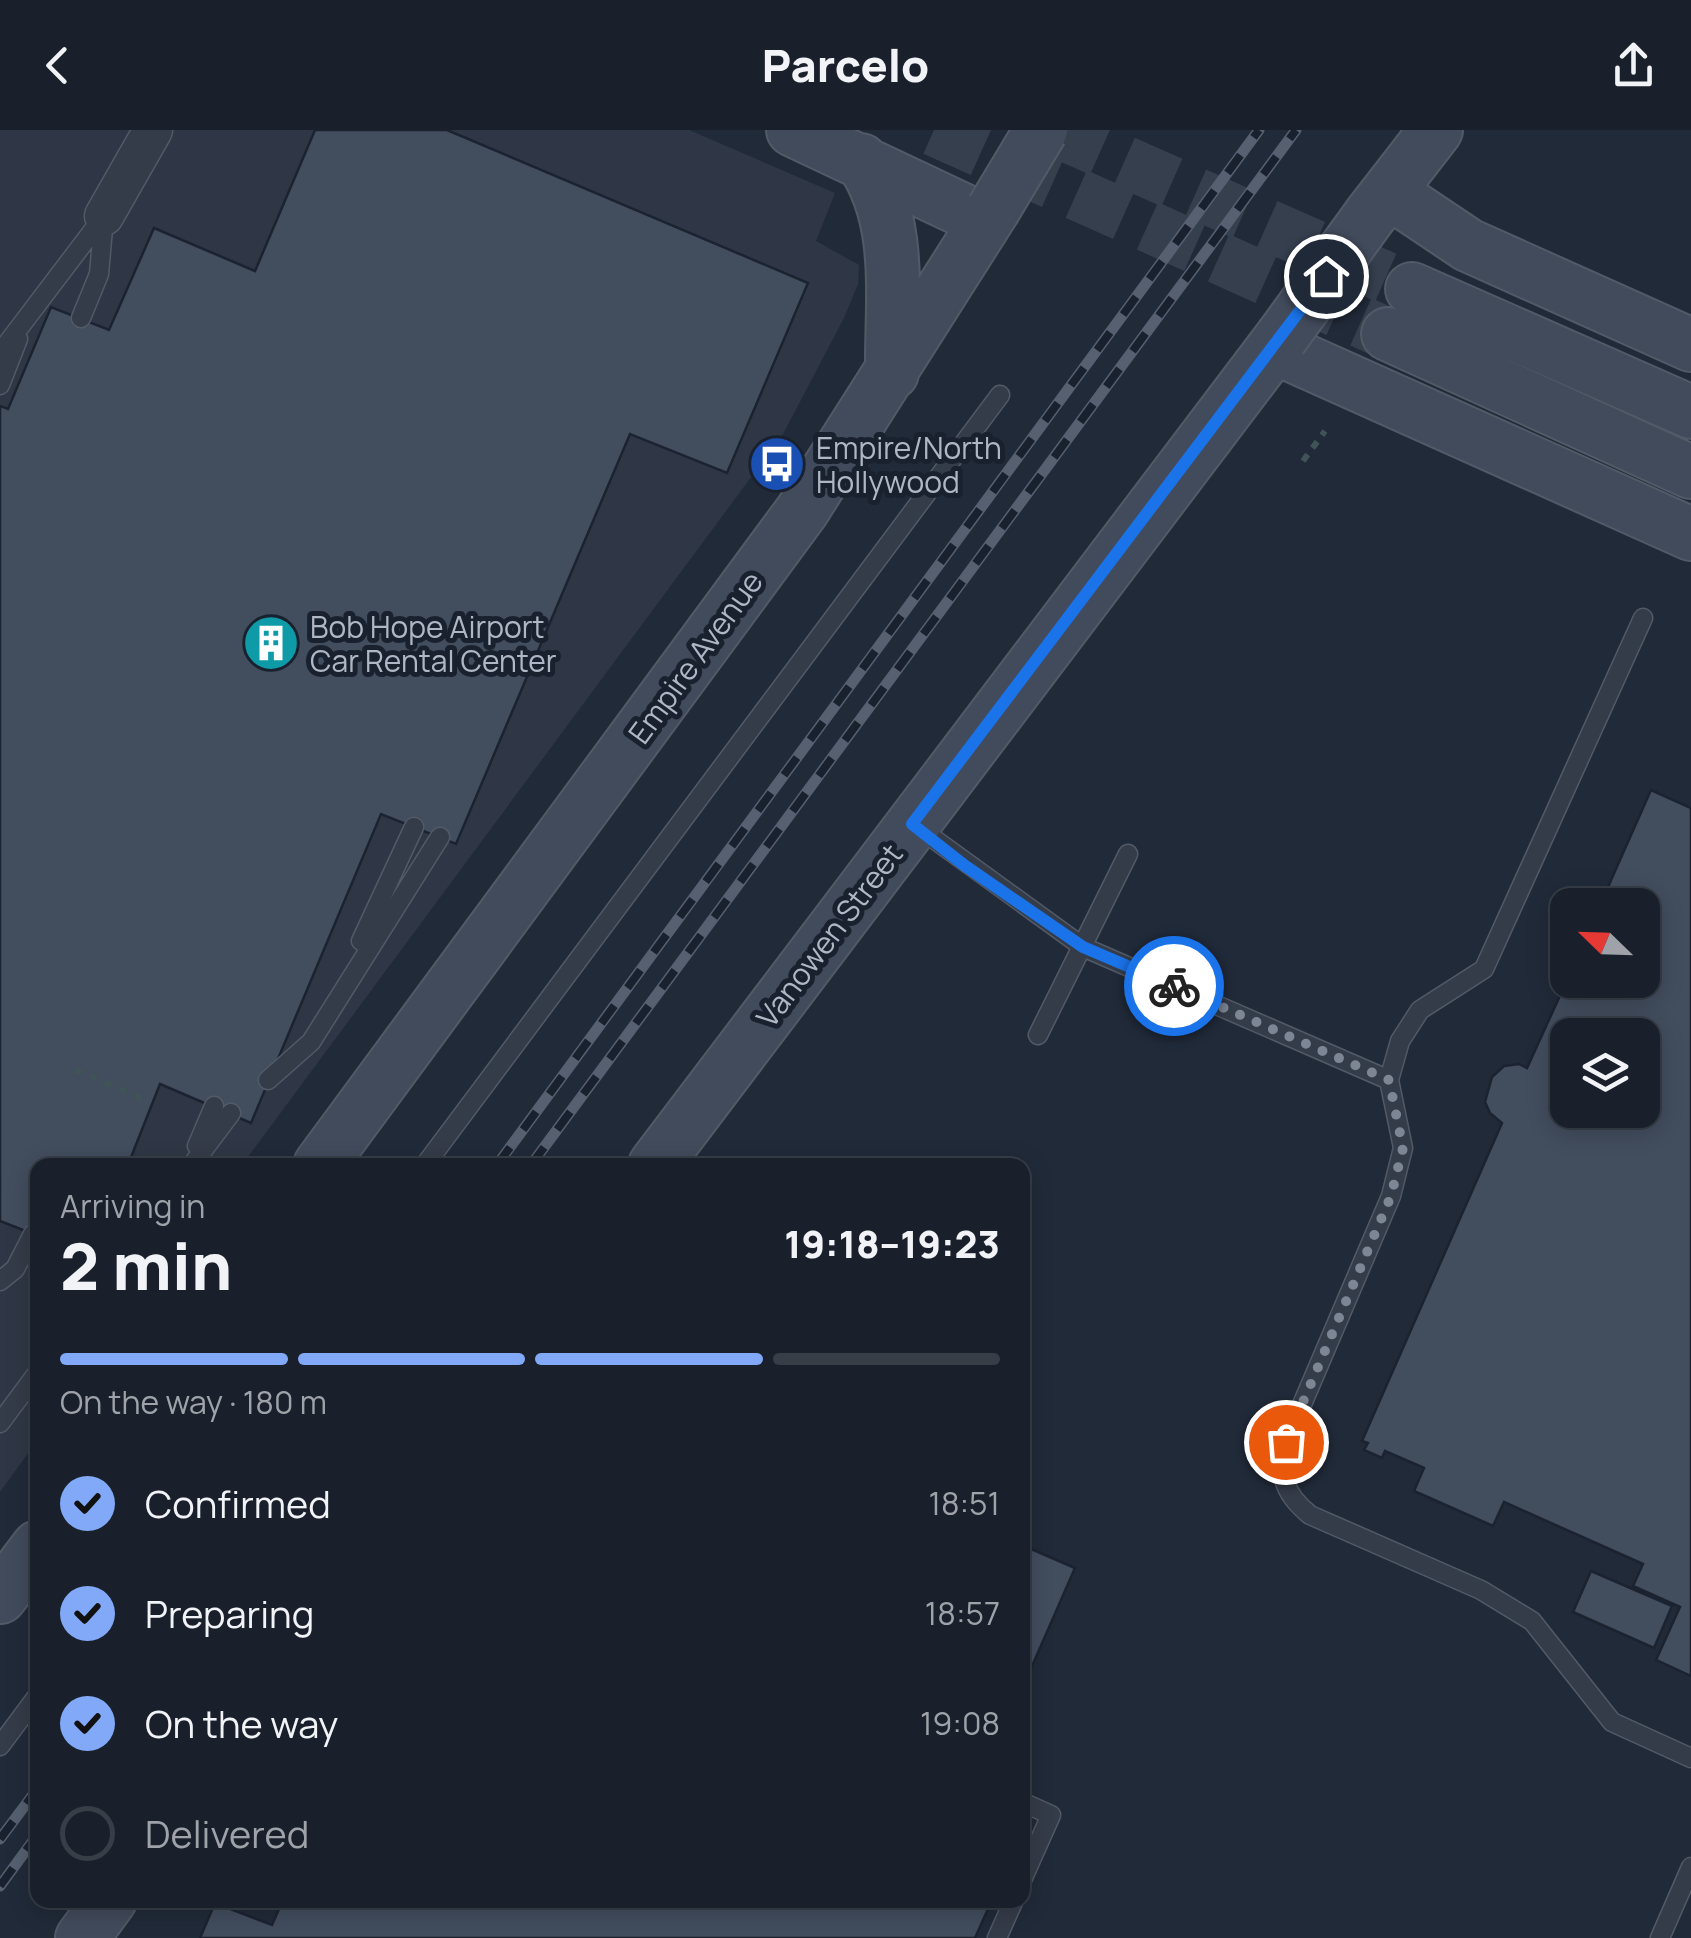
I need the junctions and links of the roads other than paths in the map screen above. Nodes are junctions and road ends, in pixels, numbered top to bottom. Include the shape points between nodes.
1 (154, 130) edge
2 (793, 130) edge
3 (1041, 130) edge
4 (1436, 130) edge
5 (861, 160) junction
6 (1380, 203) junction
7 (104, 216) junction
8 (990, 216) junction
9 (29, 311) junction
10 (81, 318) dead end
11 (1278, 342) junction
12 (1691, 345) edge
13 (0, 354) edge
14 (892, 373) junction
15 (0, 386) edge
16 (1000, 395) dead end
17 (1691, 412) edge
18 (1691, 472) edge
19 (1691, 534) edge
20 (1643, 618) dead end
21 (912, 824) junction
22 (414, 826) dead end
23 (440, 837) dead end
24 (1128, 854) dead end
25 (1083, 947) junction
26 (334, 1000) junction
27 (1038, 1035) dead end
28 (268, 1080) dead end
29 (1389, 1080) junction
30 (222, 1110) dead end
31 (195, 1158) edge
32 (325, 1158) edge
33 (429, 1158) edge
34 (660, 1158) edge
35 (30, 1240) edge
36 (0, 1281) edge
37 (30, 1383) edge
38 (0, 1423) edge
39 (30, 1706) edge
40 (0, 1746) edge
41 (1691, 1758) edge
42 (1030, 1806) edge
43 (1030, 1862) edge
44 (1691, 1867) edge
45 (104, 1908) edge
46 (1010, 1908) edge
47 (82, 1938) edge
48 (997, 1938) edge
49 (1660, 1938) edge

1 - 7 street
2 - 5 main road
3 - 8 main road, Empire Avenue, bridge
4 - 6 main road, Vanowen Street
5 - 8 main road
5 - 14 main road via 878,184 891,230
6 - 11 main road, Vanowen Street, bridge
6 - 12 main road
7 - 9 lane
7 - 10 lane via 99,274
8 - 14 main road, Empire Avenue
9 - 13 lane
9 - 15 lane
11 - 19 main road
11 - 21 main road, Vanowen Street
14 - 32 main road, Empire Avenue via 802,511
16 - 33 lane
17 - 18 main road via 1400,311
20 - 29 lane via 1484,969 1420,1010 1400,1041
21 - 25 lane
21 - 34 main road, Vanowen Street
22 - 26 lane
23 - 26 lane
24 - 25 lane
25 - 27 lane
25 - 29 lane
26 - 28 lane via 311,1042
29 - 41 lane via 1403,1148 1391,1196 1286,1442 1280,1467 1287,1496 1310,1516 1480,1590 1532,1620 1612,1722
30 - 31 lane
35 - 36 lane via 15,1269
37 - 38 lane
39 - 40 lane
42 - 43 lane via 1051,1815
44 - 49 lane
45 - 47 main road
46 - 48 lane

